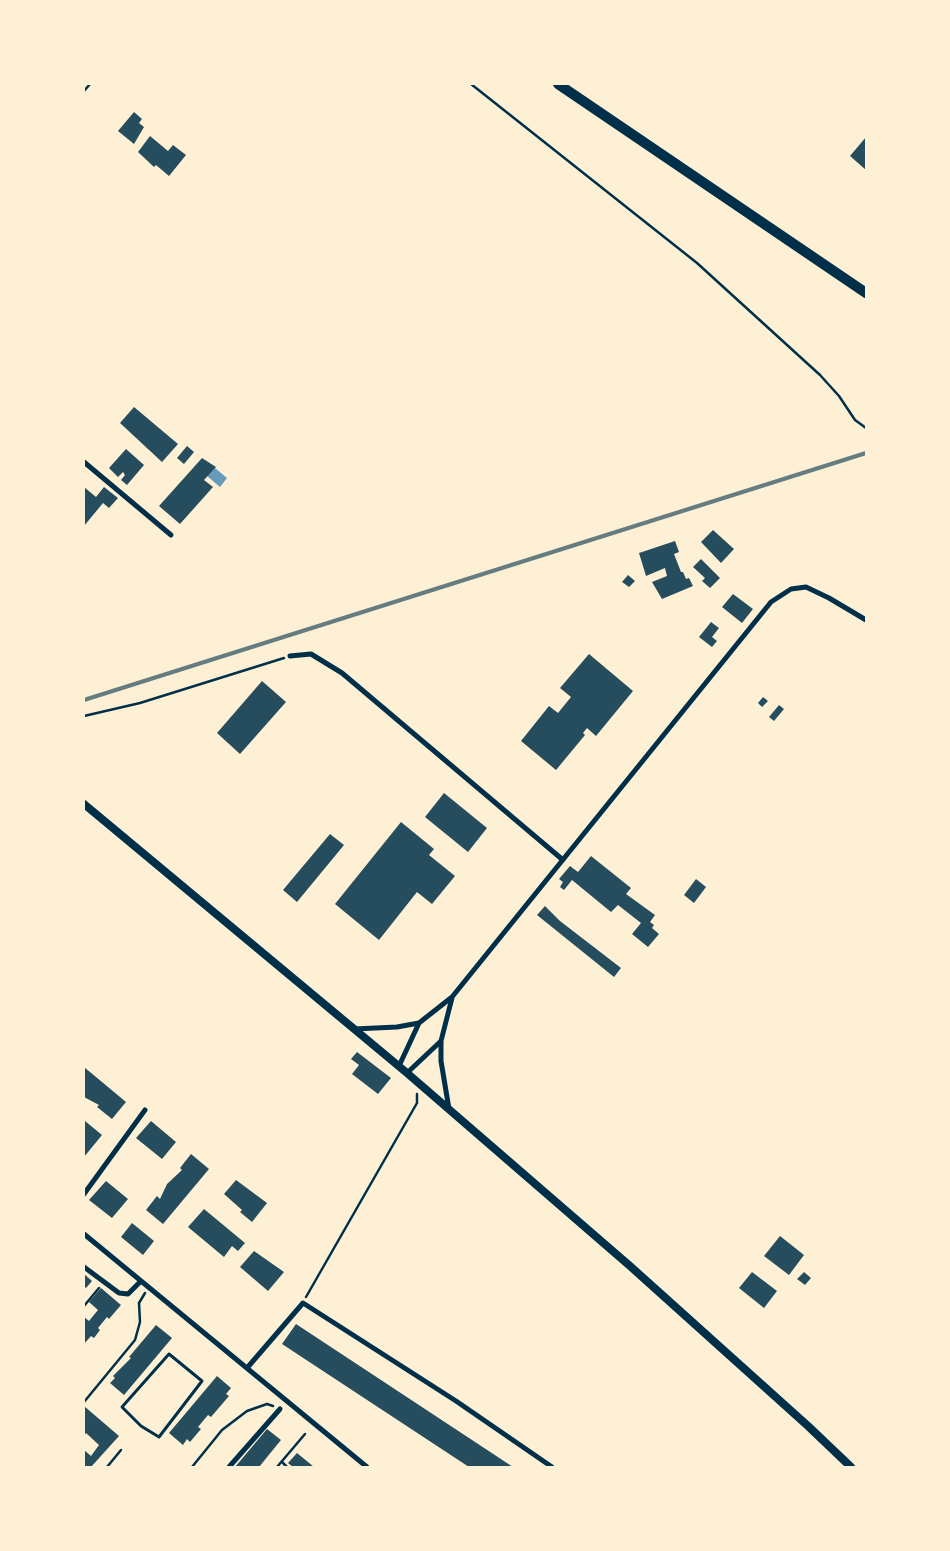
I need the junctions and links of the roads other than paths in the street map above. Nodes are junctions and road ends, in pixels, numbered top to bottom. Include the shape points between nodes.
1 (558, 84) edge
2 (866, 293) edge
3 (84, 462) edge
4 (171, 535) dead end
5 (866, 620) edge
6 (290, 656) road end
7 (84, 804) edge
8 (563, 860) junction
9 (452, 997) junction
10 (419, 1023) junction
11 (353, 1029) junction
12 (441, 1042) junction
13 (400, 1066) junction
14 (407, 1072) junction
15 (449, 1109) junction
16 (145, 1110) dead end
17 (84, 1194) edge
18 (84, 1234) edge
19 (84, 1267) edge
20 (141, 1281) junction
21 (169, 1354) joint
22 (246, 1368) junction
23 (280, 1409) road end
24 (229, 1467) edge
25 (367, 1467) edge
26 (552, 1467) edge
27 (851, 1467) edge

1 - 2 highway
3 - 4 street
5 - 8 street via 806,588 792,588 771,602
6 - 8 street via 311,654 342,673
7 - 11 street
8 - 9 street
9 - 10 street
9 - 12 street
10 - 11 street
10 - 13 street
11 - 13 street
12 - 14 street
12 - 15 street
13 - 14 street
14 - 15 street
15 - 27 street via 630,1266
16 - 17 street
18 - 20 street
19 - 20 street via 119,1293 128,1294
20 - 22 street
21 - 21 lane via 202,1382 159,1438 122,1407
22 - 25 street
22 - 26 street via 303,1303
23 - 24 street

